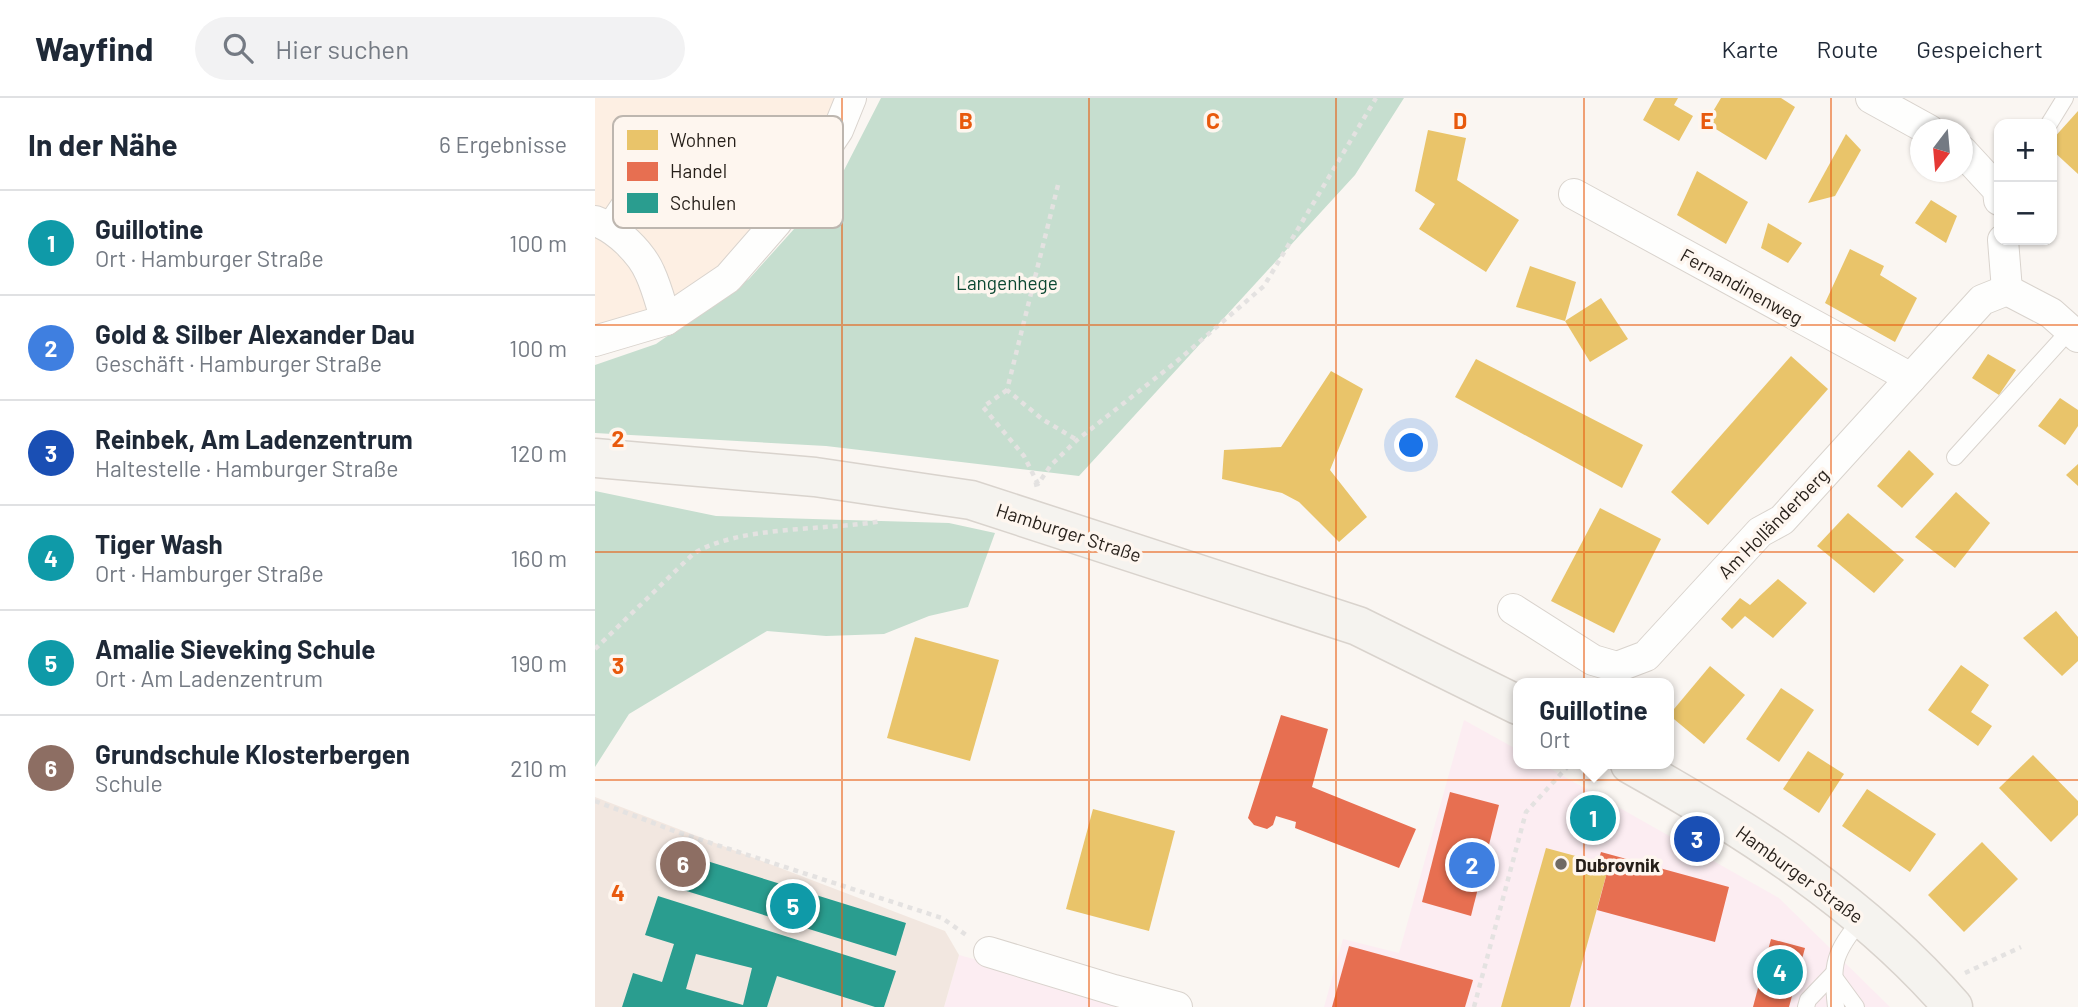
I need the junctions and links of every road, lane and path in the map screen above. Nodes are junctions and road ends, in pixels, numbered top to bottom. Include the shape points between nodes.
1 (851, 98) edge
2 (1376, 98) edge
3 (1871, 98) edge
4 (2065, 98) edge
5 (843, 118) edge
6 (2052, 119) edge
7 (1910, 120) edge
8 (1973, 163) edge
9 (1058, 185) dead end
10 (1994, 187) edge
11 (1574, 194) dead end
12 (613, 207) edge
13 (600, 223) edge
14 (772, 228) edge
15 (2003, 245) edge
16 (2007, 290) junction
17 (666, 320) junction
18 (2074, 333) edge
19 (595, 341) edge
20 (1911, 378) junction
21 (1007, 390) junction
22 (1077, 440) junction
23 (1955, 457) dead end
24 (595, 458) edge
25 (1038, 484) junction
26 (1024, 487) dead end
27 (890, 520) dead end
28 (1513, 609) dead end
29 (595, 649) edge
30 (1513, 703) edge
31 (1565, 769) edge
32 (1638, 769) edge
33 (595, 801) edge
34 (1863, 919) junction
35 (2021, 947) dead end
36 (989, 952) joint
37 (1832, 975) junction
38 (1944, 997) edge
39 (1177, 1007) edge
40 (1474, 1007) edge
41 (1806, 1007) edge
42 (1836, 1007) edge
43 (1856, 1007) edge

1 - 5 street
2 - 22 path via 1264,286
3 - 7 street
4 - 6 lane
8 - 10 street
9 - 21 path
11 - 20 street, Fernandinenweg
12 - 13 lane
13 - 17 street via 629,244 650,271
14 - 17 street via 728,278
15 - 16 street
16 - 18 street via 2051,313
16 - 20 street, Am Holländerberg via 1982,300
17 - 19 street
18 - 23 lane
20 - 28 street, Am Holländerberg via 1782,520 1760,532 1646,656 1617,667 1593,660
21 - 22 path
21 - 25 path via 983,407 1024,456
22 - 25 path
24 - 30 main road, Hamburger Straße via 815,477 971,500 1358,626
25 - 26 path
27 - 29 path via 709,543 692,554
31 - 40 path via 1526,812
32 - 34 main road, Hamburger Straße via 1759,841
33 - 36 path via 942,918
34 - 37 lane via 1844,940
34 - 38 main road, Hamburger Straße
35 - 38 path
36 - 39 street
37 - 41 lane
37 - 42 lane
37 - 43 lane

